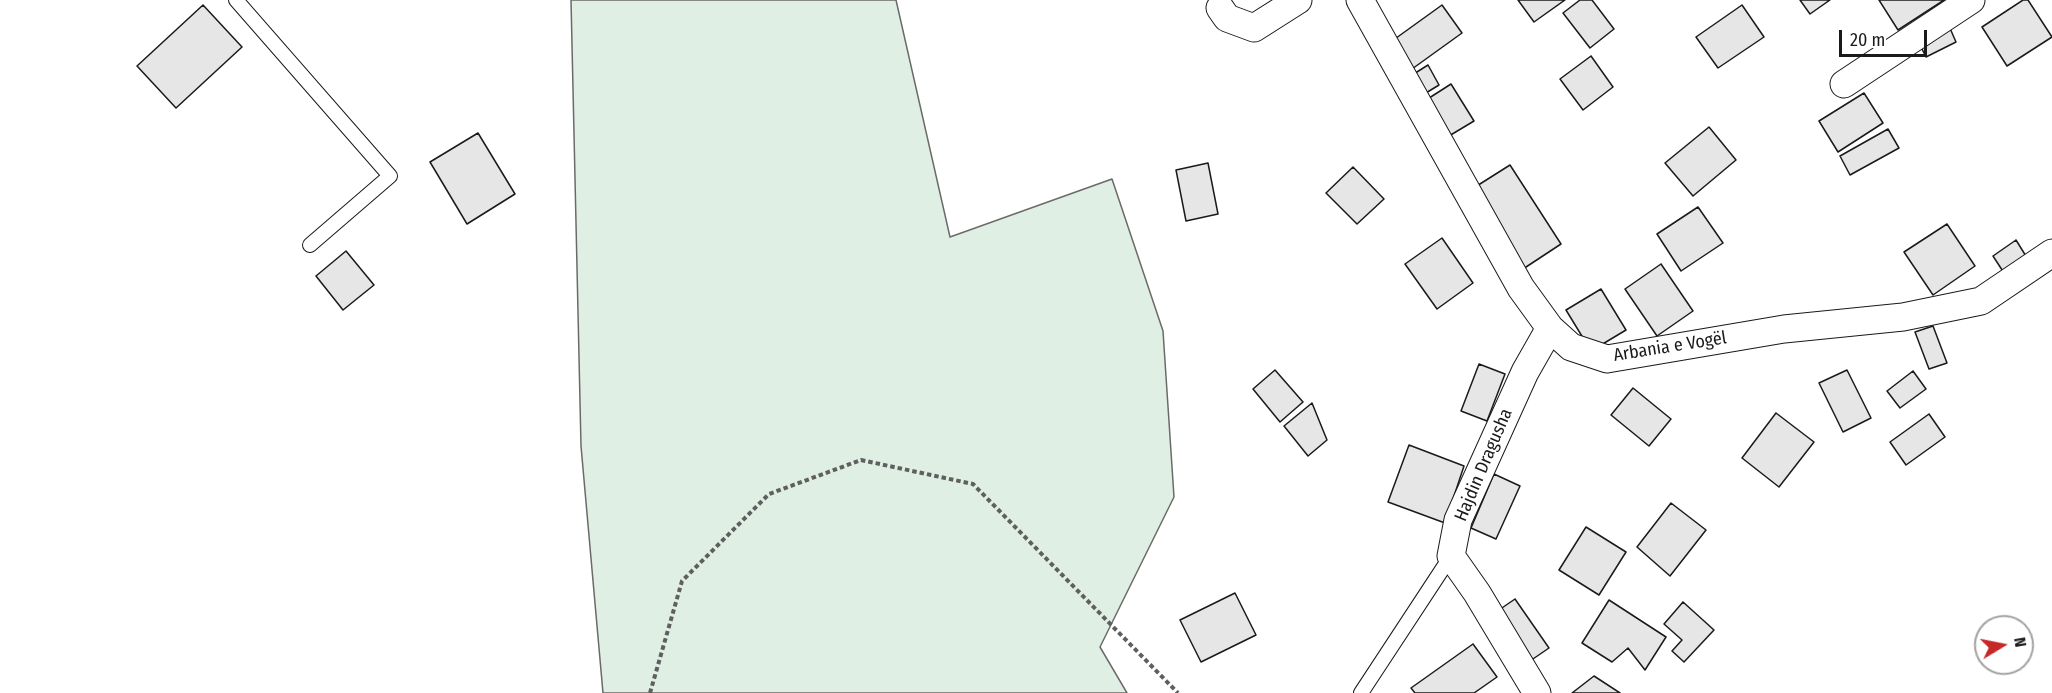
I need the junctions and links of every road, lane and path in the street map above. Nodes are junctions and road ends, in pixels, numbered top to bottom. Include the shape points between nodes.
1 (236, 0) edge
2 (1298, 0) edge
3 (1360, 0) edge
4 (1971, 0) edge
5 (1220, 8) dead end
6 (1844, 84) dead end
7 (310, 245) dead end
8 (2052, 253) edge
9 (1550, 328) junction
10 (1451, 556) junction
11 (650, 693) edge
12 (1178, 693) edge
13 (1361, 693) edge
14 (1538, 693) edge

1 - 7 lane via 390,176
2 - 5 street via 1254,28 1227,18
3 - 9 street, Arbania e Vogël via 1521,288
4 - 6 street
8 - 9 street, Arbania e Vogël via 1981,301 1903,317 1784,328 1607,359 1571,347
9 - 10 street, Hajdin Dragusha via 1525,372 1458,520
10 - 13 lane
10 - 14 street
11 - 12 path via 682,580 769,494 861,460 974,484

